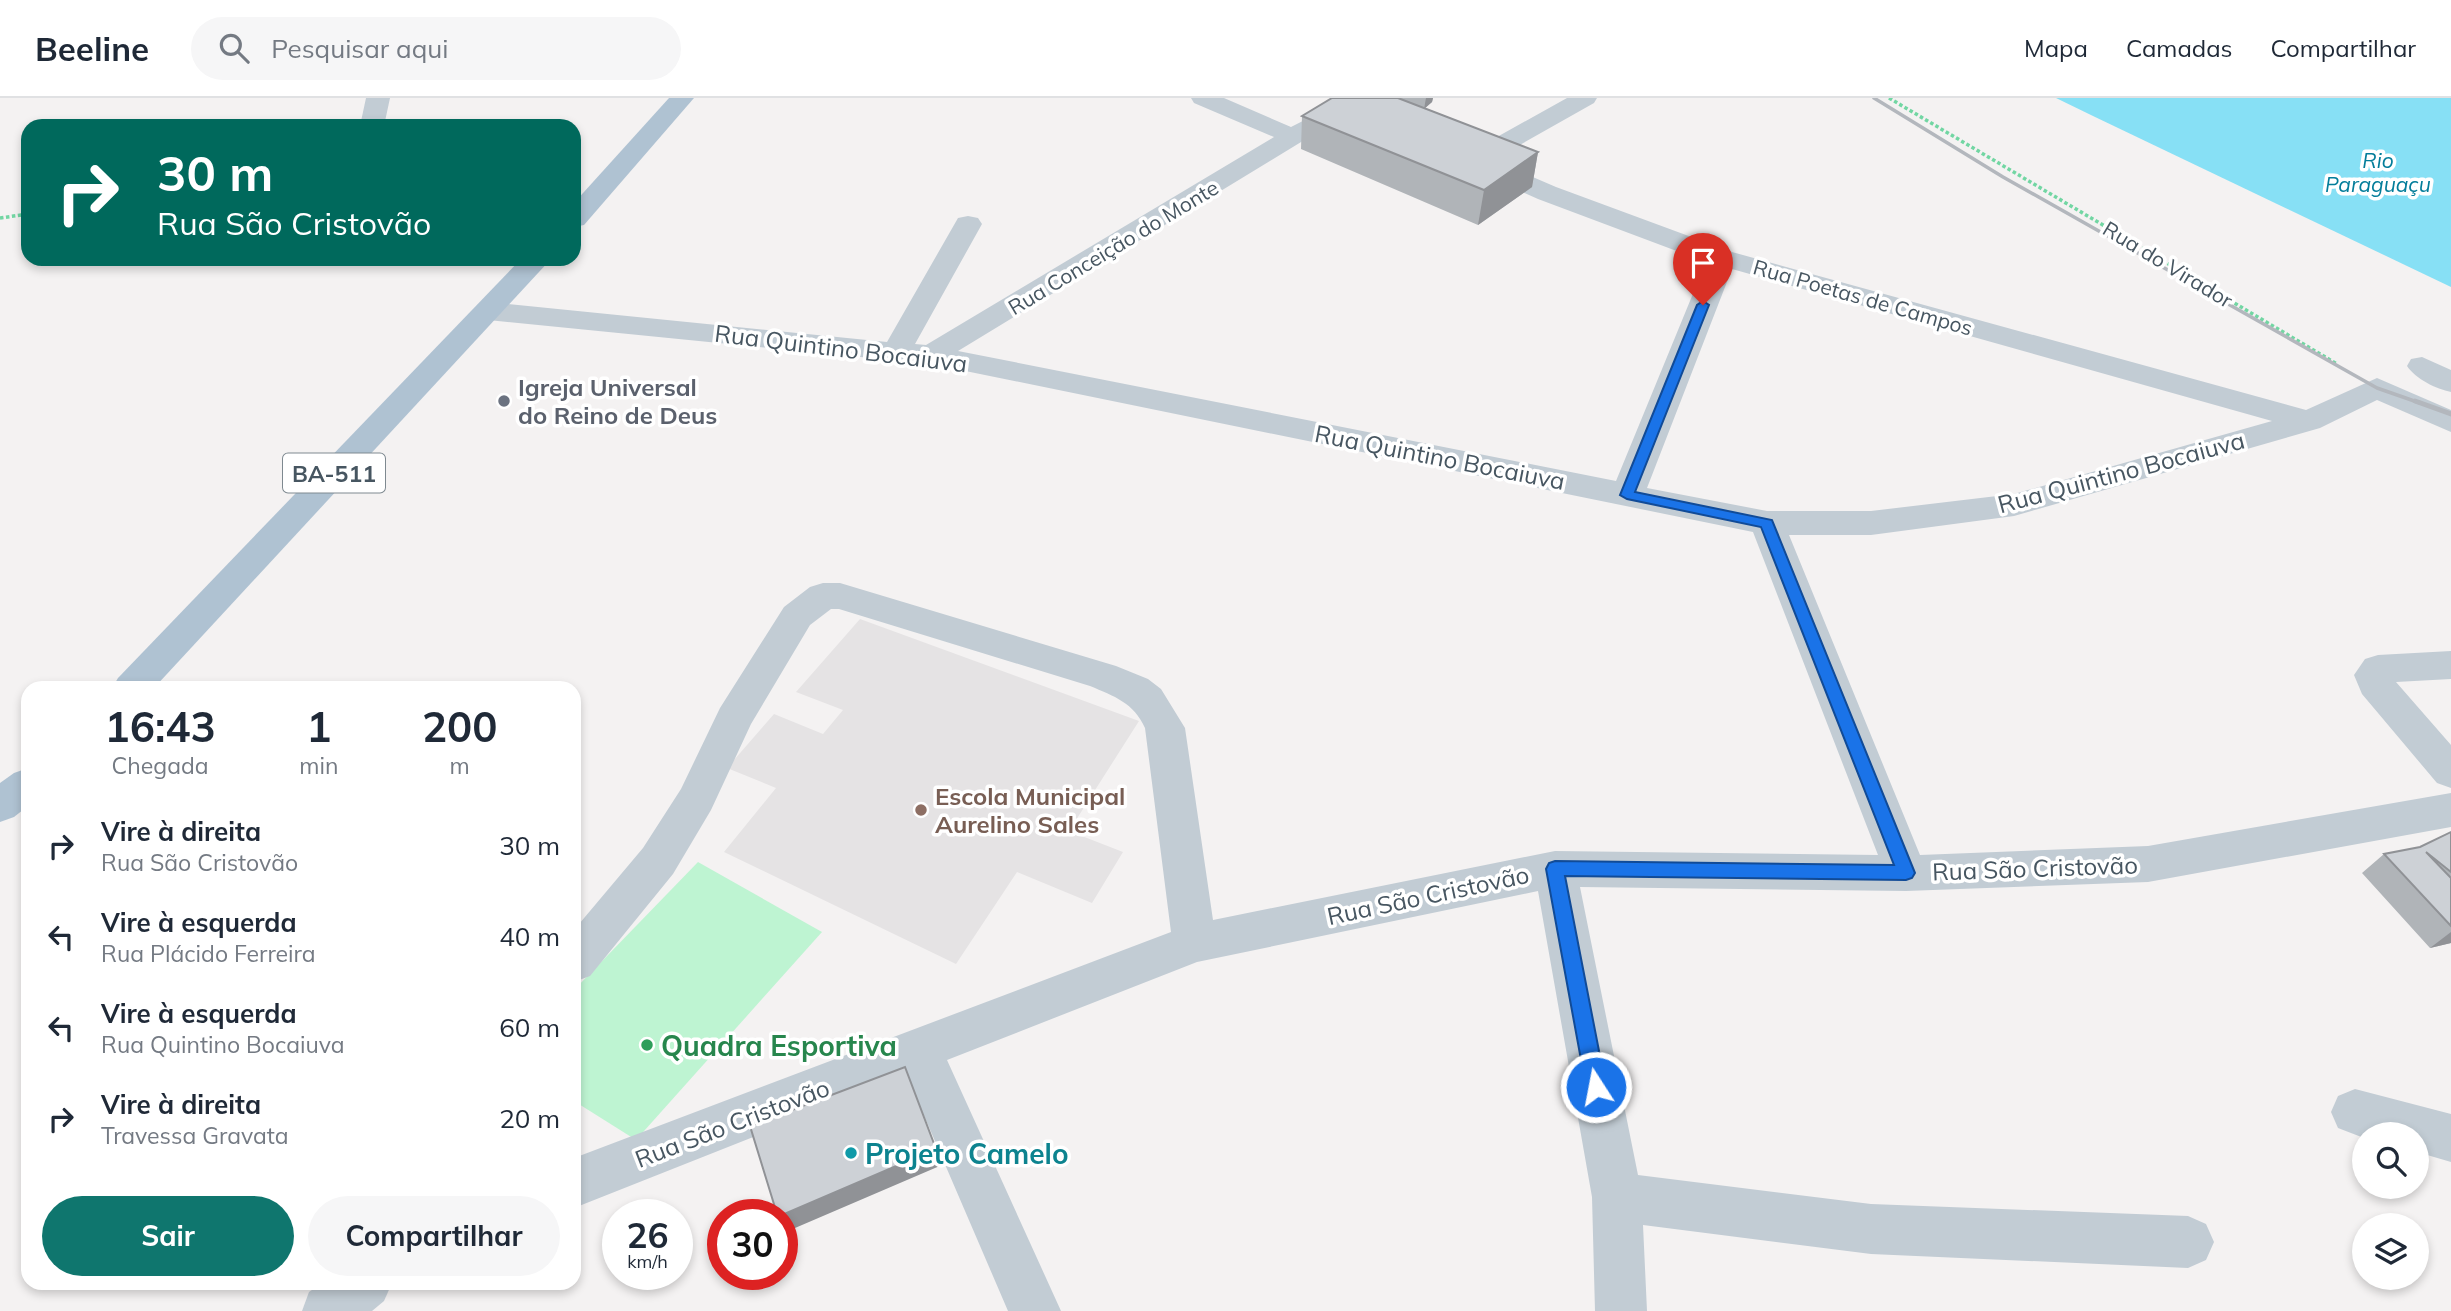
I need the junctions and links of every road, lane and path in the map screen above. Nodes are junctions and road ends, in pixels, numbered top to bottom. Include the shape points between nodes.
1 (378, 98) edge
2 (682, 98) edge
3 (1203, 98) edge
4 (1263, 98) edge
5 (1585, 98) edge
6 (1889, 98) edge
7 (1359, 102) edge
8 (374, 119) edge
9 (1387, 122) edge
10 (1305, 130) junction
11 (581, 211) edge
12 (21, 215) edge
13 (0, 218) edge
14 (968, 223) dead end
15 (1722, 258) junction
16 (530, 266) edge
17 (488, 310) junction
18 (897, 350) junction
19 (931, 355) junction
20 (2422, 366) dead end
21 (2451, 383) edge
22 (2377, 388) junction
23 (2309, 421) junction
24 (2451, 422) edge
25 (1627, 495) junction
26 (1767, 523) junction
27 (2451, 665) edge
28 (138, 681) edge
29 (2451, 772) edge
30 (21, 790) edge
31 (0, 806) edge
32 (2451, 810) edge
33 (1555, 869) junction
34 (1906, 873) junction
35 (1194, 943) junction
36 (581, 954) edge
37 (919, 1050) junction
38 (2355, 1112) dead end
39 (2451, 1138) edge
40 (581, 1180) edge
41 (1617, 1197) junction
42 (2188, 1242) dead end
43 (356, 1290) edge
44 (328, 1311) edge
45 (1035, 1311) edge
46 (1621, 1311) edge

1 - 8 street
2 - 11 main road
3 - 10 street
4 - 10 street
5 - 15 street, Rua Poetas de Campos via 1460,155
6 - 22 path, Rua do Virador
7 - 9 street
7 - 10 street, Rua Conceição do Monte
10 - 19 street, Rua Conceição do Monte
12 - 13 path
14 - 18 street
15 - 23 street, Rua Poetas de Campos
15 - 25 street
16 - 17 main road, BA-511
17 - 18 street, Rua Quintino Bocaiuva
17 - 28 main road, BA-511
18 - 19 street, Rua Quintino Bocaiuva
19 - 25 street, Rua Quintino Bocaiuva
20 - 21 street
22 - 23 street, Rua Quintino Bocaiuva
22 - 24 street
23 - 26 street, Rua Quintino Bocaiuva via 2014,505 1871,523
25 - 26 street, Rua Quintino Bocaiuva
26 - 34 street
27 - 29 street via 2378,669 2374,675 2375,684
30 - 31 main road
32 - 34 street, Rua São Cristovão via 2148,864
33 - 34 street, Rua São Cristovão
33 - 35 street, Rua São Cristovão
33 - 41 street
35 - 36 street via 1165,728 1153,702 1103,676 840,596 824,596 797,616 734,719 697,797 658,861
35 - 37 street, Rua São Cristovão
37 - 40 street, Rua São Cristovão
37 - 45 street
38 - 39 street
41 - 42 street via 1871,1229
41 - 46 street
43 - 44 street

